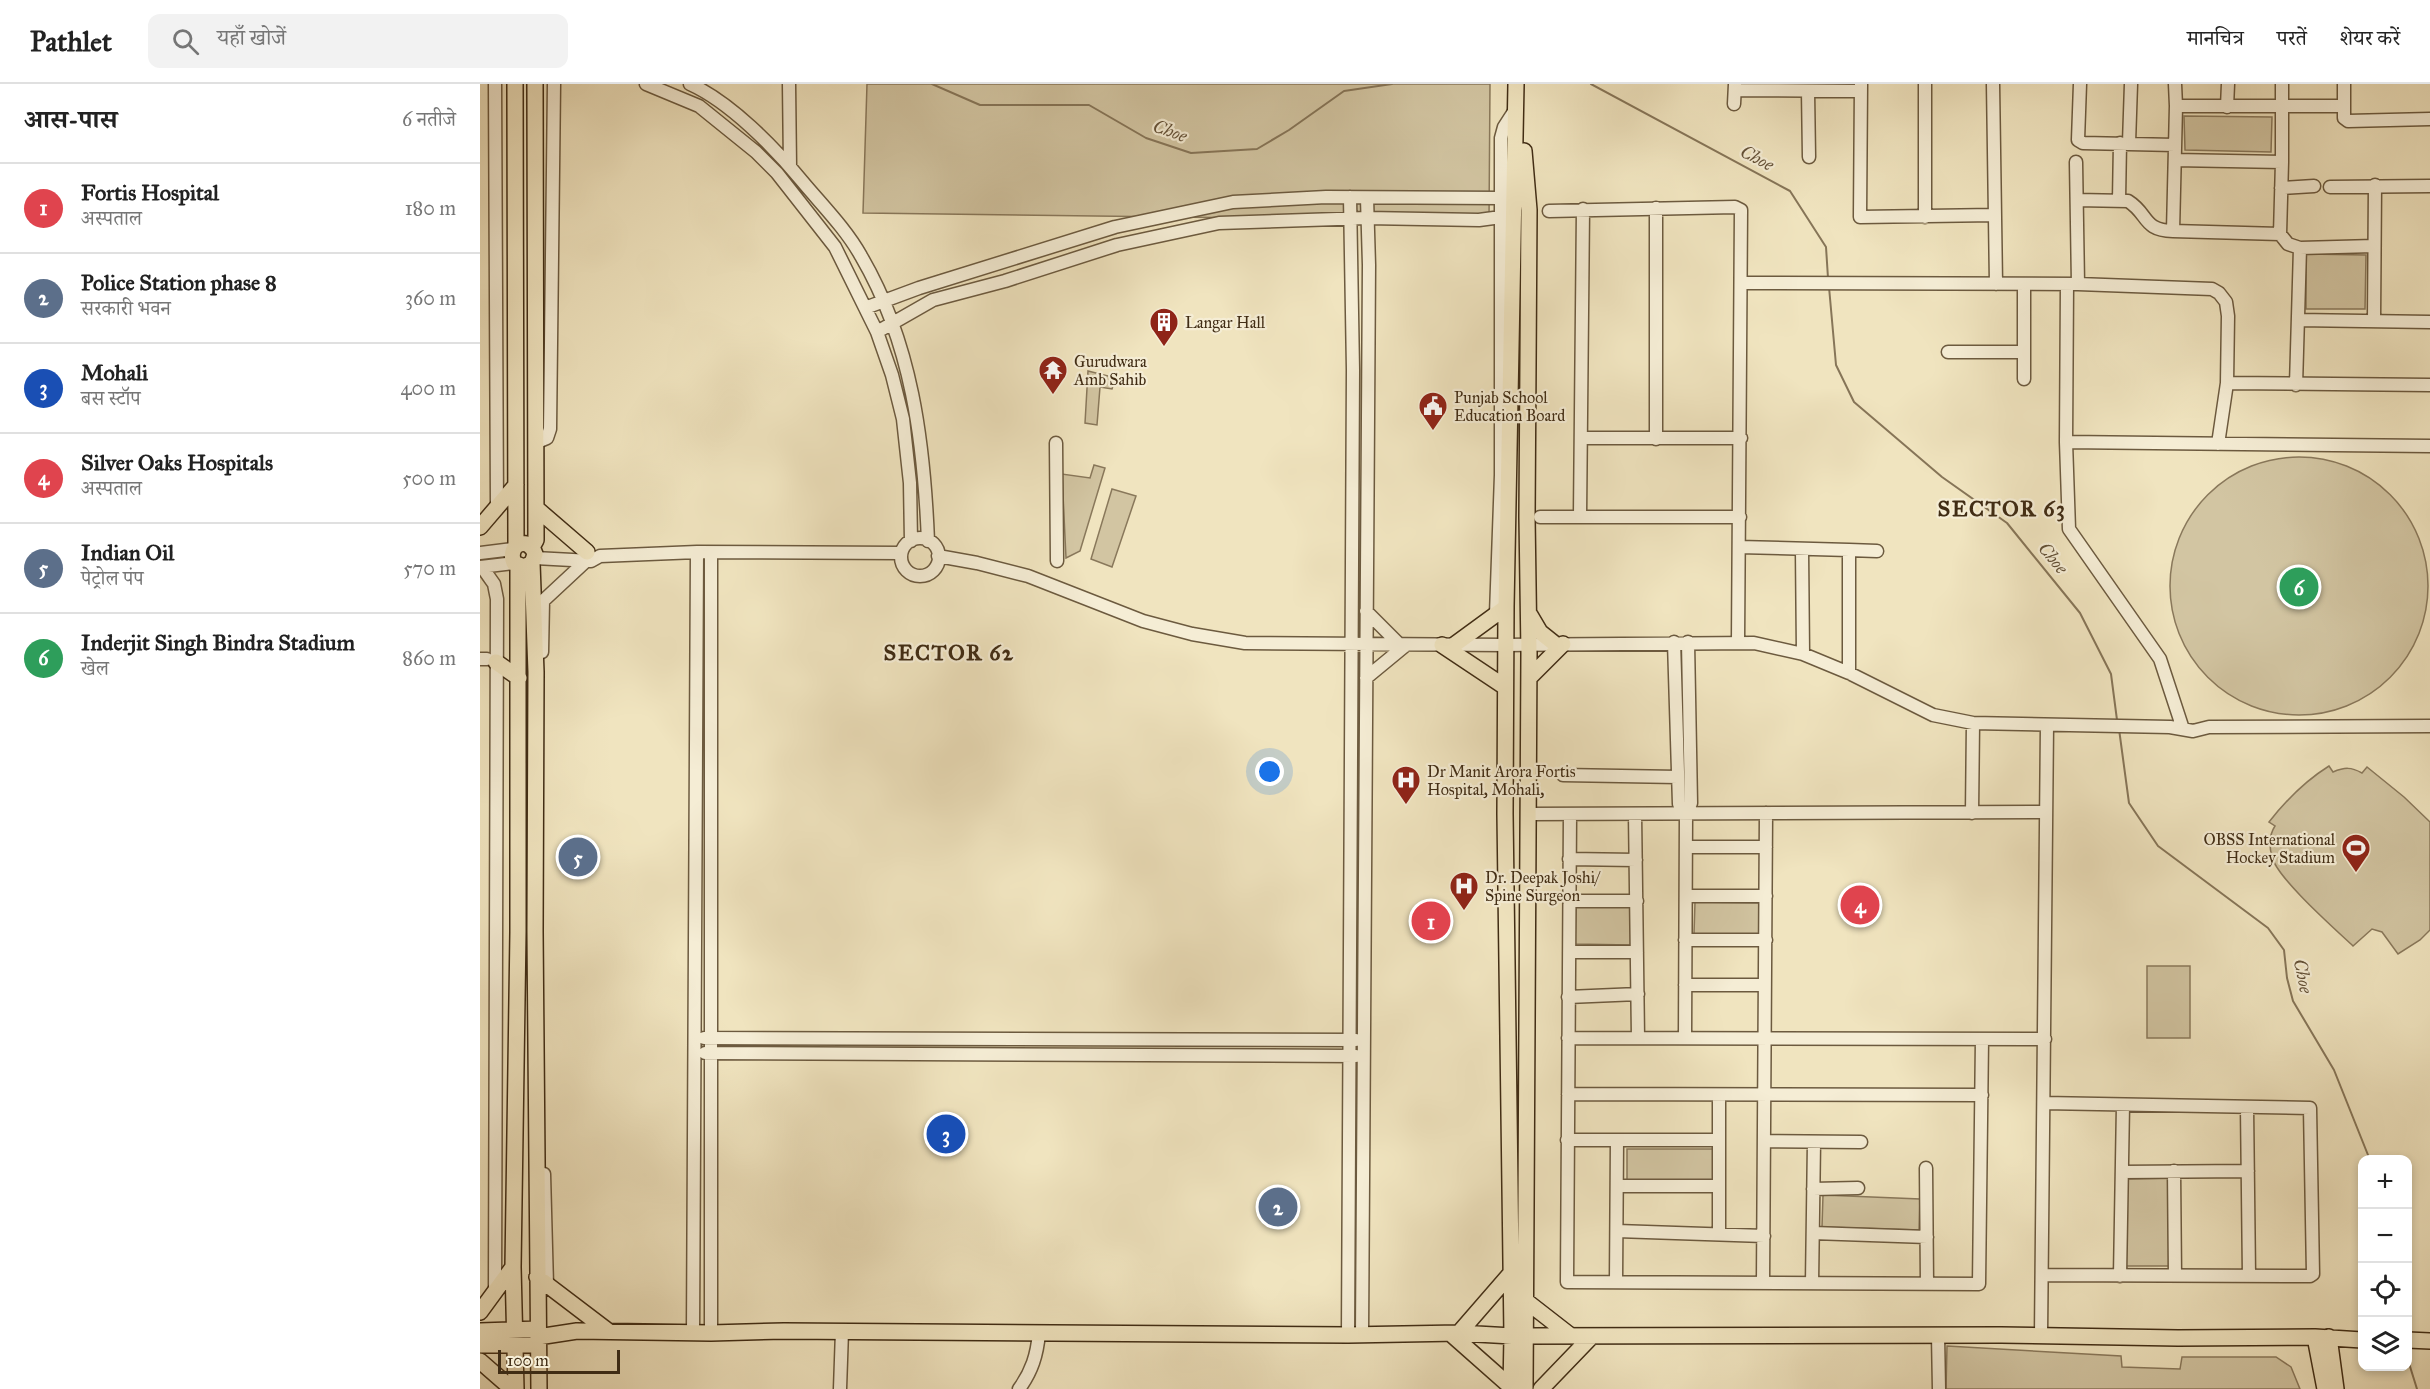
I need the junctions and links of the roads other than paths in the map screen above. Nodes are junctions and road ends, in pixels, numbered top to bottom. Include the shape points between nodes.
1 (495, 84) edge
2 (515, 84) edge
3 (535, 84) edge
4 (554, 84) edge
5 (646, 84) edge
6 (690, 84) edge
7 (789, 84) edge
8 (1516, 84) edge
9 (1925, 84) edge
10 (1993, 84) edge
11 (2080, 84) edge
12 (2131, 84) edge
13 (2175, 84) edge
14 (2228, 84) edge
15 (2282, 84) edge
16 (2344, 84) edge
17 (1735, 87) edge
18 (1861, 88) edge
19 (1808, 91) junction
20 (1734, 104) dead end
21 (1516, 106) junction
22 (2176, 106) junction
23 (2227, 106) junction
24 (2344, 106) junction
25 (2283, 108) junction
26 (2430, 119) edge
27 (2124, 143) junction
28 (2175, 145) junction
29 (1809, 157) dead end
30 (2175, 160) junction
31 (2076, 162) dead end
32 (2282, 162) junction
33 (790, 166) junction
34 (2375, 185) junction
35 (2314, 186) dead end
36 (2430, 186) edge
37 (2330, 187) dead end
38 (2281, 188) junction
39 (1350, 197) junction
40 (1367, 198) junction
41 (1500, 198) junction
42 (2077, 200) junction
43 (2119, 201) junction
44 (1583, 208) junction
45 (1656, 208) junction
46 (1549, 211) dead end
47 (1994, 215) junction
48 (1925, 216) junction
49 (1501, 217) junction
50 (1367, 218) junction
51 (1351, 219) junction
52 (2173, 231) junction
53 (2280, 234) junction
54 (2374, 246) junction
55 (2300, 248) junction
56 (1352, 264) junction
57 (1369, 265) junction
58 (1742, 283) junction
59 (1996, 284) junction
60 (2024, 284) junction
61 (2072, 284) junction
62 (884, 301) junction
63 (865, 308) junction
64 (2298, 320) junction
65 (2374, 320) junction
66 (2430, 322) edge
67 (893, 323) junction
68 (877, 333) junction
69 (1948, 352) dead end
70 (2024, 352) junction
71 (1353, 370) junction
72 (1367, 370) junction
73 (2024, 379) dead end
74 (2227, 383) junction
75 (2430, 385) edge
76 (2296, 386) junction
77 (1581, 438) junction
78 (1741, 438) junction
79 (1656, 439) junction
80 (2066, 442) junction
81 (535, 443) junction
82 (1056, 443) dead end
83 (2218, 444) junction
84 (2430, 446) edge
85 (1352, 479) junction
86 (1367, 479) junction
87 (516, 485) junction
88 (536, 508) junction
89 (497, 509) junction
90 (1580, 516) junction
91 (1540, 517) dead end
92 (1740, 517) junction
93 (480, 527) edge
94 (911, 541) junction
95 (928, 541) junction
96 (1739, 547) junction
97 (1802, 550) junction
98 (1849, 550) junction
99 (1877, 551) dead end
100 (697, 552) junction
101 (480, 553) edge
102 (711, 553) junction
103 (901, 553) junction
104 (524, 555) junction
105 (591, 556) junction
106 (938, 556) junction
107 (1057, 561) dead end
108 (481, 567) edge
109 (1501, 610) junction
110 (1366, 611) junction
111 (1529, 612) junction
112 (1674, 642) junction
113 (1688, 642) junction
114 (1738, 642) junction
115 (1351, 644) junction
116 (1367, 644) junction
117 (1559, 644) junction
118 (1403, 645) junction
119 (1448, 645) junction
120 (1505, 645) junction
121 (1529, 645) junction
122 (1803, 654) junction
123 (488, 660) edge
124 (539, 672) junction
125 (1849, 673) junction
126 (519, 678) junction
127 (1366, 678) junction
128 (1529, 678) junction
129 (1505, 687) junction
130 (1973, 723) junction
131 (2047, 725) junction
132 (2430, 726) edge
133 (2177, 728) junction
134 (1563, 775) dead end
135 (1678, 777) junction
136 (2046, 812) junction
137 (1686, 813) junction
138 (1766, 813) junction
139 (1972, 813) junction
140 (1529, 814) junction
141 (1635, 814) junction
142 (1569, 815) junction
143 (1686, 847) junction
144 (1766, 847) junction
145 (711, 855) junction
146 (695, 857) junction
147 (1569, 859) junction
148 (1636, 860) junction
149 (1686, 896) junction
150 (1766, 896) junction
151 (1636, 901) junction
152 (1569, 902) junction
153 (1685, 940) junction
154 (1766, 940) junction
155 (1569, 952) junction
156 (1637, 952) junction
157 (1765, 984) junction
158 (1685, 985) junction
159 (1638, 994) junction
160 (1568, 997) junction
161 (694, 1038) junction
162 (711, 1038) junction
163 (899, 1038) junction
164 (1568, 1038) junction
165 (1638, 1038) junction
166 (1685, 1038) junction
167 (1009, 1039) junction
168 (1765, 1039) junction
169 (1982, 1039) junction
170 (2045, 1039) junction
171 (1238, 1040) junction
172 (1349, 1040) junction
173 (1364, 1041) junction
174 (694, 1053) junction
175 (711, 1053) junction
176 (899, 1053) junction
177 (1009, 1054) junction
178 (1239, 1055) junction
179 (1349, 1056) junction
180 (1363, 1056) junction
181 (1568, 1094) junction
182 (1719, 1095) junction
183 (1764, 1095) junction
184 (1982, 1095) junction
185 (2044, 1102) junction
186 (2123, 1105) junction
187 (2247, 1107) junction
188 (1568, 1140) junction
189 (1617, 1140) junction
190 (1719, 1140) junction
191 (1764, 1141) junction
192 (1814, 1142) junction
193 (1861, 1142) dead end
194 (1926, 1168) dead end
195 (2174, 1171) junction
196 (2122, 1172) junction
197 (2248, 1172) junction
198 (1617, 1186) junction
199 (1719, 1186) junction
200 (1858, 1188) dead end
201 (1813, 1189) junction
202 (1617, 1231) junction
203 (1813, 1233) junction
204 (1719, 1234) junction
205 (1764, 1236) junction
206 (1927, 1237) junction
207 (513, 1267) junction
208 (1511, 1273) junction
209 (2042, 1275) junction
210 (2120, 1275) junction
211 (2175, 1276) junction
212 (2249, 1276) junction
213 (542, 1281) junction
214 (1616, 1282) junction
215 (1763, 1283) junction
216 (1812, 1283) junction
217 (1927, 1284) junction
218 (495, 1294) junction
219 (1526, 1301) junction
220 (480, 1312) edge
221 (514, 1329) junction
222 (480, 1330) edge
223 (608, 1331) junction
224 (842, 1331) junction
225 (693, 1333) junction
226 (711, 1333) junction
227 (1039, 1333) junction
228 (1455, 1333) junction
229 (1355, 1334) junction
230 (1938, 1335) junction
231 (2041, 1335) junction
232 (1519, 1336) junction
233 (1570, 1336) junction
234 (1592, 1336) junction
235 (538, 1337) junction
236 (2322, 1337) junction
237 (2358, 1340) edge
238 (2412, 1340) edge
239 (2430, 1341) edge
240 (480, 1345) edge
241 (514, 1345) junction
242 (480, 1361) edge
243 (1515, 1388) edge
244 (514, 1389) edge
245 (539, 1389) edge
246 (840, 1389) edge
247 (1019, 1389) edge
248 (1541, 1389) edge
249 (1939, 1389) edge
250 (2325, 1389) edge
251 (2336, 1389) edge

1 - 89 street
2 - 87 main road
3 - 81 main road
4 - 81 street via 550,429 547,438
5 - 63 street via 699,106 770,166 835,247
6 - 33 street via 708,92
7 - 33 street
8 - 21 main road
9 - 48 street
10 - 47 street
11 - 27 street via 2078,140
12 - 27 street
13 - 22 street
14 - 23 street
15 - 25 street
16 - 24 street
17 - 19 street
17 - 20 street
18 - 19 street
18 - 48 street via 1860,216
19 - 29 street
21 - 41 street via 1502,131
21 - 109 main road
21 - 111 main road via 1521,108 1529,210
22 - 23 street
22 - 28 street
23 - 25 street
24 - 25 street
24 - 26 street via 2344,118 2348,121
25 - 32 street
27 - 28 street
27 - 43 street
28 - 30 street
30 - 32 street
30 - 52 street
31 - 42 street
32 - 38 street
33 - 62 street via 861,254
34 - 36 street
34 - 37 street
34 - 54 street
35 - 38 street
38 - 53 street
39 - 40 street
39 - 51 street
39 - 62 street via 1242,200 1202,207 1115,227
40 - 41 street
40 - 50 street
41 - 49 street
42 - 43 street
42 - 61 street
43 - 52 street via 2135,205 2149,224 2162,231
44 - 45 street
44 - 46 street
44 - 77 street
45 - 58 street via 1739,208
45 - 79 street
47 - 48 street
47 - 59 street
49 - 50 street
49 - 109 street
50 - 51 street
50 - 57 street
51 - 56 street
51 - 67 street via 1228,222 1117,245 933,300
52 - 53 street
53 - 55 street via 2288,244
54 - 55 street
54 - 65 street
55 - 64 street
56 - 57 street
56 - 71 street
57 - 72 street
58 - 59 street
58 - 78 street
59 - 60 street
60 - 61 street
60 - 70 street
61 - 74 street via 2198,287 2219,293 2226,302 2228,316
61 - 80 street
62 - 63 street
62 - 67 street
63 - 68 street
64 - 65 street
64 - 76 street
65 - 66 street
67 - 68 street
67 - 95 street via 921,432
68 - 94 street via 903,419
69 - 70 street
70 - 73 street
71 - 72 street
71 - 85 street
72 - 86 street
74 - 76 street
74 - 83 street
75 - 76 street
77 - 79 street
77 - 90 street
78 - 79 street
78 - 92 street
80 - 83 street
80 - 133 street via 2071,534 2160,659
81 - 88 main road
82 - 107 street
83 - 84 street
85 - 86 street
85 - 115 street
86 - 110 street
87 - 89 main road
87 - 104 main road
88 - 104 main road via 536,540
88 - 105 main road
89 - 93 main road
90 - 91 street
90 - 92 street
92 - 96 street
94 - 95 street
94 - 103 street
95 - 106 street
96 - 97 street
96 - 114 street
97 - 98 street
97 - 122 street
98 - 99 street
98 - 125 street
100 - 102 street
100 - 105 street
100 - 146 street
101 - 104 street
102 - 103 street
102 - 145 street
103 - 106 street via 905,570 915,576 932,571
104 - 105 street
104 - 108 street
104 - 124 main road
104 - 126 main road
105 - 124 street via 543,601
106 - 115 street via 1028,576 1143,621 1192,634 1245,643
108 - 123 street via 496,591
109 - 119 main road
109 - 120 main road
110 - 116 street
110 - 118 street
111 - 117 main road via 1540,632
111 - 121 main road
112 - 113 street
112 - 117 street
112 - 135 street
113 - 114 street
113 - 137 street via 1691,804
114 - 122 street
115 - 116 street
115 - 172 street
116 - 118 street
116 - 127 street
117 - 121 street
117 - 128 main road
118 - 119 street
118 - 127 street
119 - 120 street
119 - 129 main road
120 - 121 street
120 - 129 main road
121 - 128 main road
122 - 125 street
123 - 126 main road
123 - 218 street
124 - 213 main road
125 - 130 street via 1933,715
126 - 207 main road
127 - 173 street
128 - 140 main road
129 - 208 main road
130 - 131 street
130 - 139 street
131 - 133 street
131 - 136 street
132 - 133 street
134 - 135 street
135 - 137 street via 1679,804
136 - 139 street
136 - 170 street
137 - 138 street
137 - 141 street
137 - 143 street
138 - 139 street
138 - 144 street
140 - 142 street
140 - 219 main road
141 - 142 street
141 - 148 street
142 - 147 street
143 - 144 street
143 - 149 street
144 - 150 street
145 - 146 street
145 - 162 street
146 - 161 street
147 - 148 street
147 - 152 street
148 - 151 street
149 - 150 street
149 - 153 street
150 - 154 street
151 - 152 street
151 - 156 street
152 - 155 street
153 - 154 street
153 - 158 street
154 - 157 street
155 - 156 street
155 - 160 street
156 - 159 street
157 - 158 street
157 - 168 street
158 - 166 street
159 - 160 street
159 - 165 street
160 - 164 street
161 - 162 street
161 - 174 street
162 - 163 street
162 - 175 street
163 - 167 street
163 - 176 street
164 - 165 street
164 - 181 street
165 - 166 street
166 - 168 street
167 - 171 street
167 - 177 street
168 - 169 street
168 - 183 street
169 - 170 street
169 - 184 street
170 - 185 street
171 - 172 street
171 - 178 street
172 - 173 street
172 - 179 street
173 - 180 street
174 - 175 street
174 - 225 street
175 - 176 street
175 - 226 street
176 - 177 street
177 - 178 street
178 - 179 street
179 - 180 street
179 - 229 street
180 - 229 street
181 - 182 street
181 - 188 street
182 - 183 street
182 - 190 street
183 - 184 street
183 - 191 street
184 - 217 street via 1981,1281
185 - 186 street
185 - 209 street
186 - 187 street
186 - 196 street
187 - 197 street
187 - 212 street via 2311,1110 2313,1274
188 - 189 street
188 - 214 street via 1566,1280
189 - 190 street
189 - 198 street
190 - 199 street
191 - 192 street
191 - 205 street
192 - 193 street
192 - 201 street
194 - 206 street
195 - 196 street
195 - 197 street
195 - 211 street
196 - 210 street
197 - 212 street
198 - 199 street
198 - 202 street
199 - 204 street
200 - 201 street
201 - 203 street
202 - 204 street
202 - 214 street
203 - 206 street
203 - 216 street
204 - 205 street
205 - 215 street
206 - 217 street
207 - 218 main road
207 - 221 main road
208 - 228 main road
208 - 232 main road
209 - 210 street
209 - 231 street
210 - 211 street
211 - 212 street
213 - 223 main road
213 - 235 main road
214 - 215 street
215 - 216 street
216 - 217 street
218 - 220 main road
219 - 232 main road
219 - 233 main road
221 - 222 main road
221 - 235 main road
221 - 241 main road
223 - 225 main road
223 - 235 main road
224 - 226 main road
224 - 227 main road
224 - 246 street
225 - 226 main road
227 - 229 main road
227 - 247 street via 1035,1360
228 - 229 main road
228 - 232 main road
228 - 243 main road
230 - 231 main road
230 - 234 main road
230 - 249 street
231 - 236 main road
232 - 233 main road
232 - 243 main road
233 - 234 main road
234 - 248 main road
235 - 241 main road
235 - 245 main road
236 - 237 main road
236 - 250 main road
236 - 251 main road
238 - 239 main road
240 - 241 main road
241 - 244 main road
242 - 244 main road

